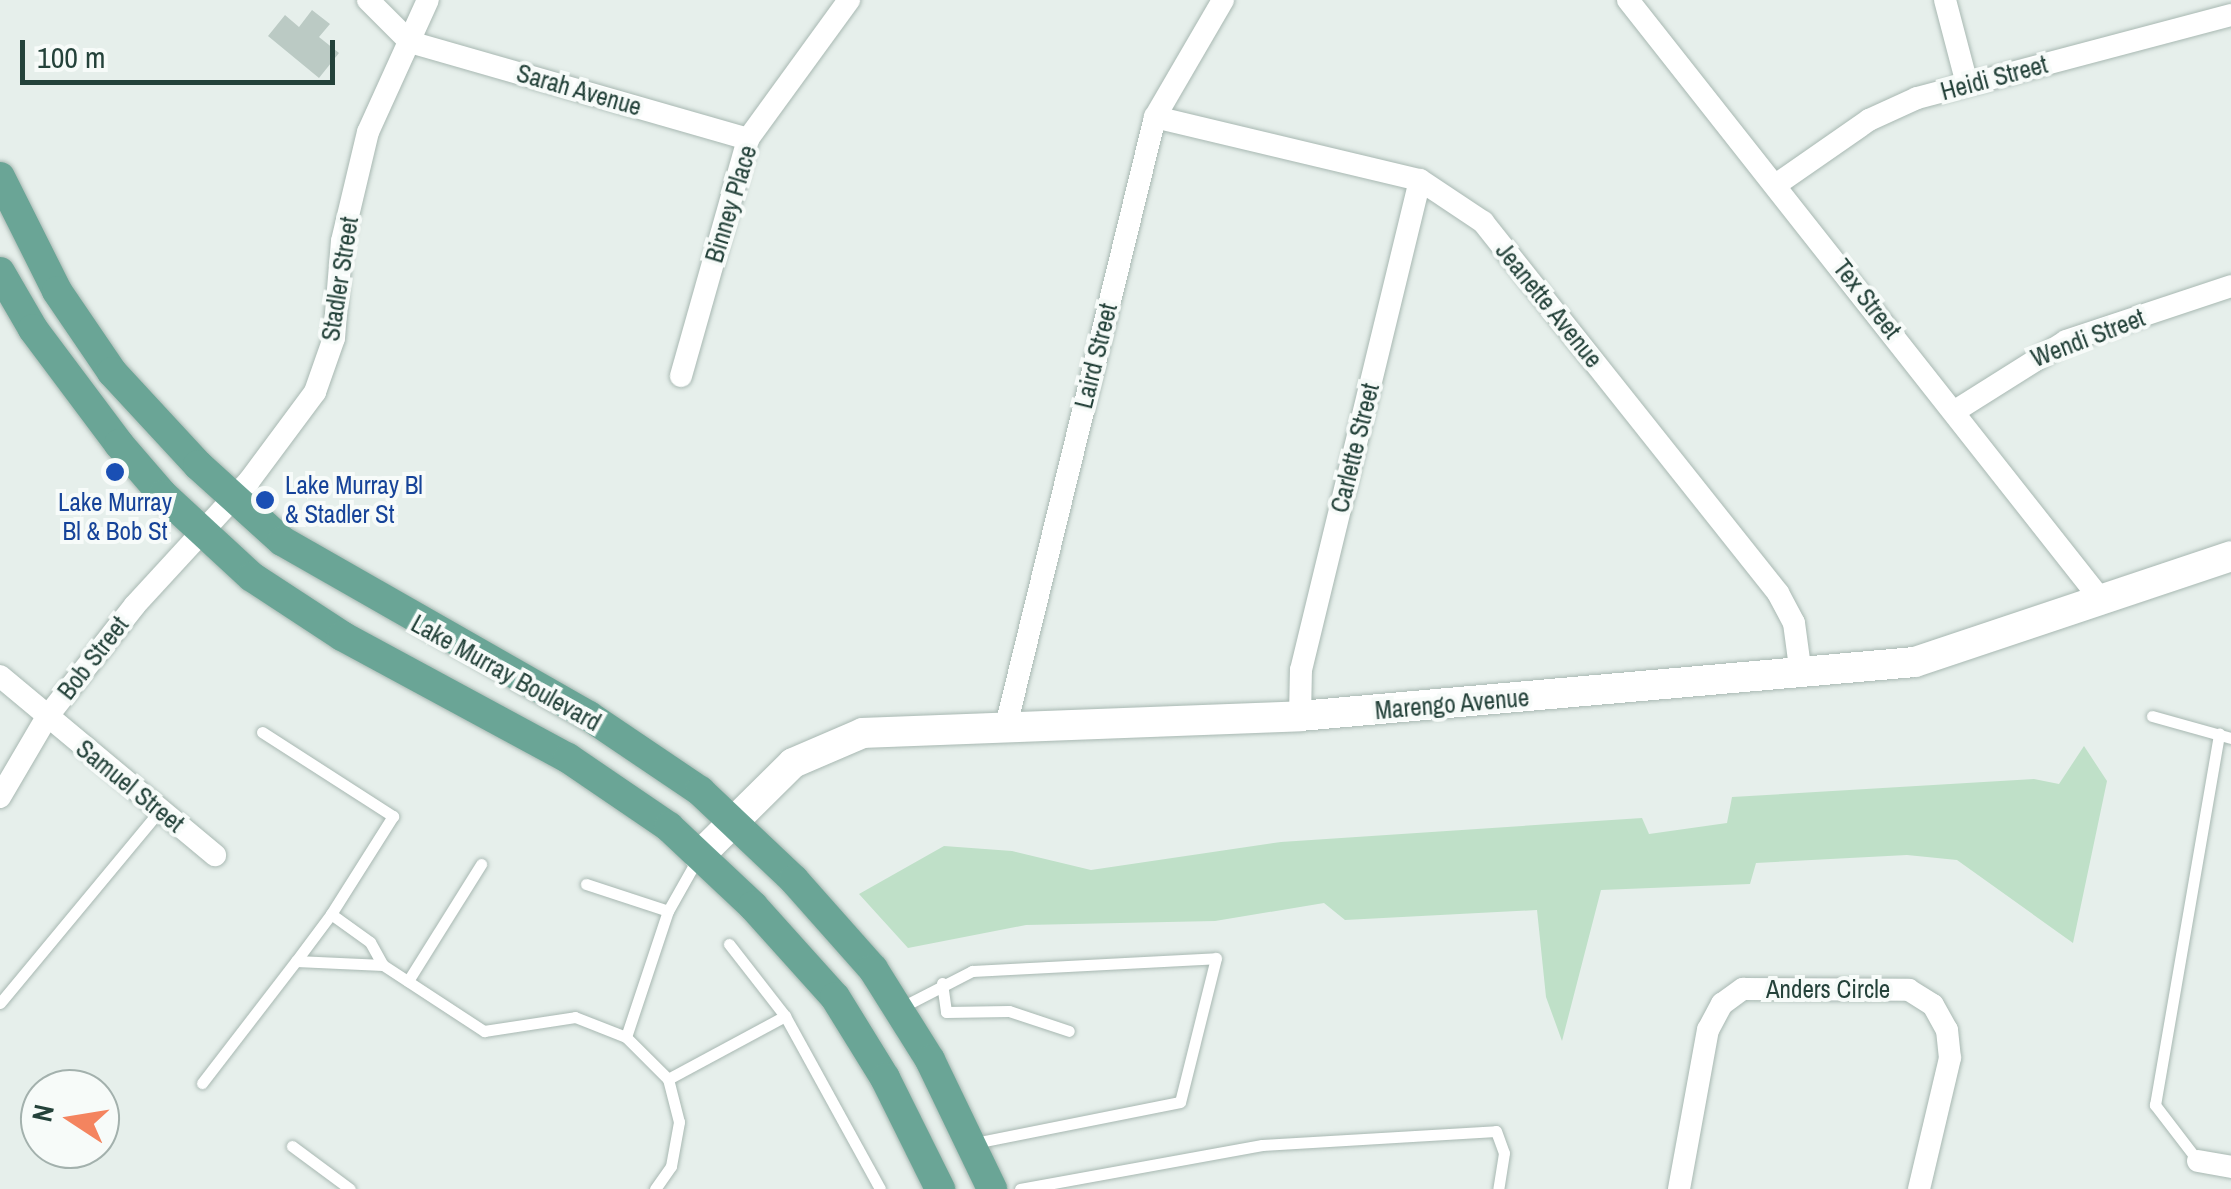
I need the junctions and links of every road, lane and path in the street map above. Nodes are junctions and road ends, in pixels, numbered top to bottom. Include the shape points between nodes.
1 (368, 0) edge
2 (428, 0) edge
3 (849, 0) edge
4 (1223, 0) edge
5 (1628, 0) edge
6 (1945, 0) edge
7 (2221, 11) edge
8 (410, 42) junction
9 (1967, 84) junction
10 (1155, 117) junction
11 (748, 139) junction
12 (0, 176) edge
13 (1420, 180) junction
14 (1777, 184) junction
15 (0, 272) edge
16 (2231, 286) edge
17 (681, 376) dead end
18 (1955, 411) junction
19 (235, 498) junction
20 (202, 530) junction
21 (2231, 556) edge
22 (2102, 601) junction
23 (0, 676) edge
24 (1802, 676) junction
25 (1300, 716) junction
26 (2152, 716) dead end
27 (47, 717) junction
28 (1006, 726) junction
29 (262, 732) dead end
30 (2225, 736) edge
31 (0, 798) edge
32 (160, 809) junction
33 (733, 822) junction
34 (214, 855) dead end
35 (699, 856) junction
36 (481, 864) dead end
37 (586, 884) dead end
38 (668, 911) junction
39 (331, 914) junction
40 (729, 944) dead end
41 (296, 961) junction
42 (383, 965) junction
43 (408, 982) junction
44 (942, 983) junction
45 (0, 1003) edge
46 (898, 1010) junction
47 (785, 1016) junction
48 (1069, 1031) dead end
49 (860, 1036) junction
50 (626, 1038) junction
51 (668, 1078) junction
52 (202, 1083) dead end
53 (972, 1143) junction
54 (292, 1146) dead end
55 (2198, 1160) joint
56 (2231, 1167) edge
57 (350, 1189) edge
58 (655, 1189) edge
59 (880, 1189) edge
60 (940, 1189) edge
61 (992, 1189) edge
62 (1020, 1189) edge
63 (1498, 1189) edge
64 (1679, 1189) edge
65 (1919, 1189) edge

1 - 8 street
2 - 8 street, Stadler Street
3 - 11 street, Binney Place
4 - 10 street, Laird Street
5 - 14 street, Tex Street
6 - 9 street
7 - 9 street, Heidi Street
8 - 11 street, Sarah Avenue
8 - 19 street, Stadler Street via 368,132 342,242 334,338 316,392
9 - 14 street, Heidi Street via 1868,120
10 - 13 street, Jeanette Avenue
10 - 28 street, Laird Street
11 - 17 street, Binney Place
12 - 19 main road, Lake Murray Boulevard via 57,291 112,372
13 - 24 street, Jeanette Avenue via 1483,222 1778,593 1794,623
13 - 25 street, Carlette Street via 1301,670
14 - 18 street, Tex Street
15 - 20 main road, Lake Murray Boulevard via 109,432
16 - 18 street, Wendi Street via 2066,341
18 - 22 street, Tex Street
19 - 20 street, Stadler Street
19 - 33 main road, Lake Murray Boulevard via 282,541 588,716 700,791
20 - 27 street, Bob Street
20 - 35 main road, Lake Murray Boulevard via 252,577 358,645 568,758
21 - 22 street, Marengo Avenue
22 - 24 street, Marengo Avenue via 1915,662
23 - 27 street, Samuel Street
24 - 25 street, Marengo Avenue
25 - 28 street, Marengo Avenue
26 - 30 lane
27 - 31 street, Bob Street
27 - 32 street, Samuel Street
28 - 33 street, Marengo Avenue via 882,730 845,738 793,763
29 - 39 lane via 393,816
30 - 55 lane via 2155,1105
32 - 34 street, Samuel Street
32 - 45 lane
33 - 35 street, Marengo Avenue
33 - 46 main road, Lake Murray Boulevard via 873,970
35 - 38 lane
35 - 49 main road, Lake Murray Boulevard via 835,997
36 - 43 lane
37 - 38 lane
38 - 50 lane
39 - 41 lane
39 - 42 lane via 370,942
40 - 47 lane
41 - 42 lane
41 - 52 lane
42 - 43 lane
43 - 50 lane via 484,1032 575,1018
44 - 46 lane
44 - 48 lane via 946,1012 1010,1011
44 - 53 lane via 972,970 1216,958 1180,1102
46 - 49 main road
46 - 53 main road, Lake Murray Boulevard
47 - 51 lane
47 - 59 lane
49 - 60 main road, Lake Murray Boulevard
50 - 51 lane
51 - 58 lane via 679,1122 671,1166
53 - 61 main road, Lake Murray Boulevard
54 - 57 lane
55 - 56 street
62 - 63 lane via 1262,1145 1496,1131 1504,1154
64 - 65 street, Anders Circle via 1708,1030 1722,1004 1743,989 1909,990 1933,1006 1947,1030 1950,1058

